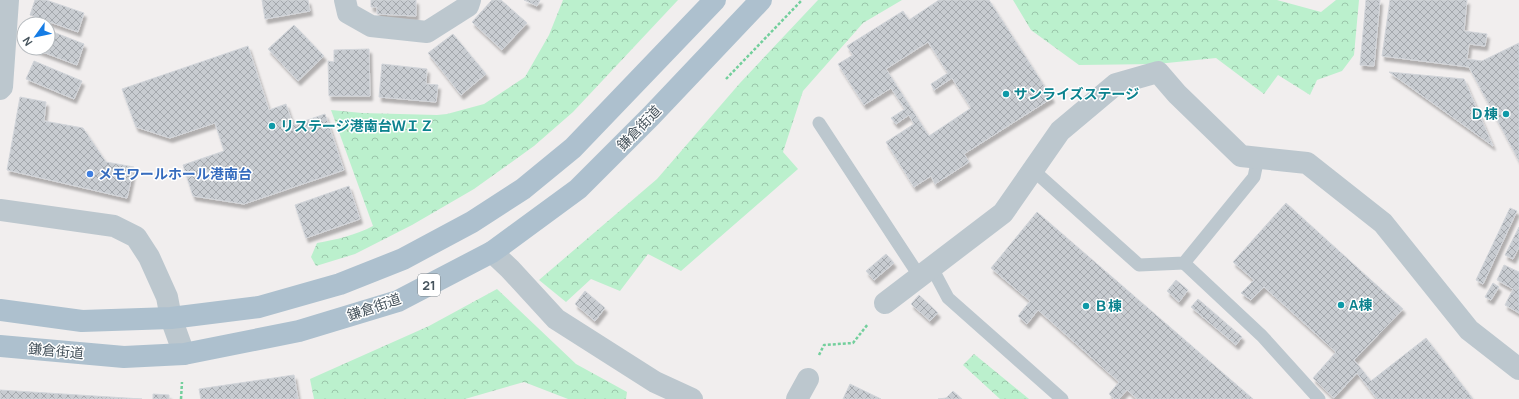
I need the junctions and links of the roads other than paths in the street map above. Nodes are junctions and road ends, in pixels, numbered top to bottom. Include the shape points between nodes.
1 (8, 0) edge
2 (345, 0) edge
3 (470, 0) edge
4 (715, 0) edge
5 (761, 0) edge
6 (0, 90) edge
7 (819, 123) dead end
8 (1258, 158) junction
9 (1033, 170) junction
10 (0, 210) edge
11 (492, 252) junction
12 (1184, 263) junction
13 (926, 273) junction
14 (885, 303) road end
15 (0, 310) edge
16 (171, 318) junction
17 (5, 347) edge
18 (184, 354) junction
19 (1519, 369) edge
20 (808, 379) road end
21 (692, 399) edge
22 (797, 399) edge
23 (1062, 399) edge
24 (1319, 399) edge

1 - 6 street
2 - 3 street via 348,12 371,26 427,32 468,6
4 - 16 main road, 21 via 573,148 524,189 472,222 403,259 340,284 259,307
5 - 11 main road, 鎌倉街道 / 21 via 578,189
7 - 13 lane
8 - 9 street via 1241,156 1158,72 1116,84 1060,131
8 - 12 lane via 1254,177
8 - 19 street via 1307,163 1383,223 1469,330
9 - 12 lane via 1139,265
9 - 13 street via 1003,213
10 - 16 street via 114,226 136,237 149,257 167,297
11 - 18 main road, 鎌倉街道 / 21 via 398,301 299,331
11 - 21 street via 556,319 655,382
12 - 24 lane via 1262,336
13 - 14 street
13 - 23 lane via 948,298
15 - 16 main road, 21 via 82,321
16 - 18 street
17 - 18 main road, 鎌倉街道 / 21 via 124,357
20 - 22 street

